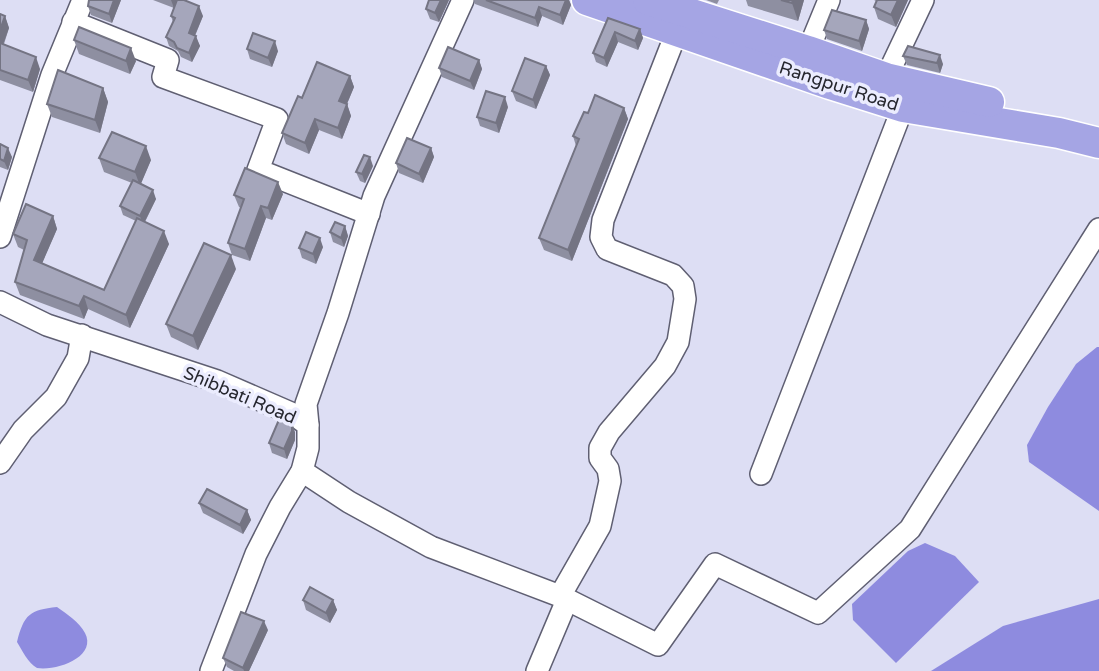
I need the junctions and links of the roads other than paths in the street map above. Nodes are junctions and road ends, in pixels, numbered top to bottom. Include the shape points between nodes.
1 (83, 0) edge
2 (463, 0) edge
3 (587, 0) edge
4 (648, 0) edge
5 (829, 0) edge
6 (923, 0) edge
7 (73, 22) junction
8 (677, 31) junction
9 (808, 51) junction
10 (886, 78) junction
11 (903, 107) junction
12 (1099, 121) edge
13 (1099, 143) edge
14 (369, 214) junction
15 (1099, 229) edge
16 (0, 237) edge
17 (0, 302) edge
18 (82, 335) junction
19 (308, 425) junction
20 (0, 463) edge
21 (302, 471) junction
22 (761, 474) dead end
23 (563, 598) junction
24 (215, 670) edge
25 (537, 671) edge

1 - 7 street
2 - 14 street
3 - 8 highway, Rangpur Road
4 - 9 highway, Rangpur Road
5 - 9 street
6 - 10 street
7 - 14 street via 167,60 163,77 277,119 258,170
7 - 16 street
8 - 11 highway, Rangpur Road
8 - 23 street via 603,220 601,237 607,249 673,275 683,286 678,342 665,366 600,448 611,481 600,526
9 - 10 highway, Rangpur Road
10 - 12 highway, Rangpur Road
11 - 13 highway, Rangpur Road
11 - 22 street
14 - 19 street via 306,404
15 - 23 street via 910,529 818,614 715,564 659,645
17 - 18 street, Shibbati Road via 47,325
18 - 19 street, Shibbati Road via 217,381
18 - 20 street via 78,358 56,397 23,430
19 - 21 street, Shibbati Road
21 - 23 street via 432,547
21 - 24 street, Shibbati Road via 256,554
23 - 25 street

